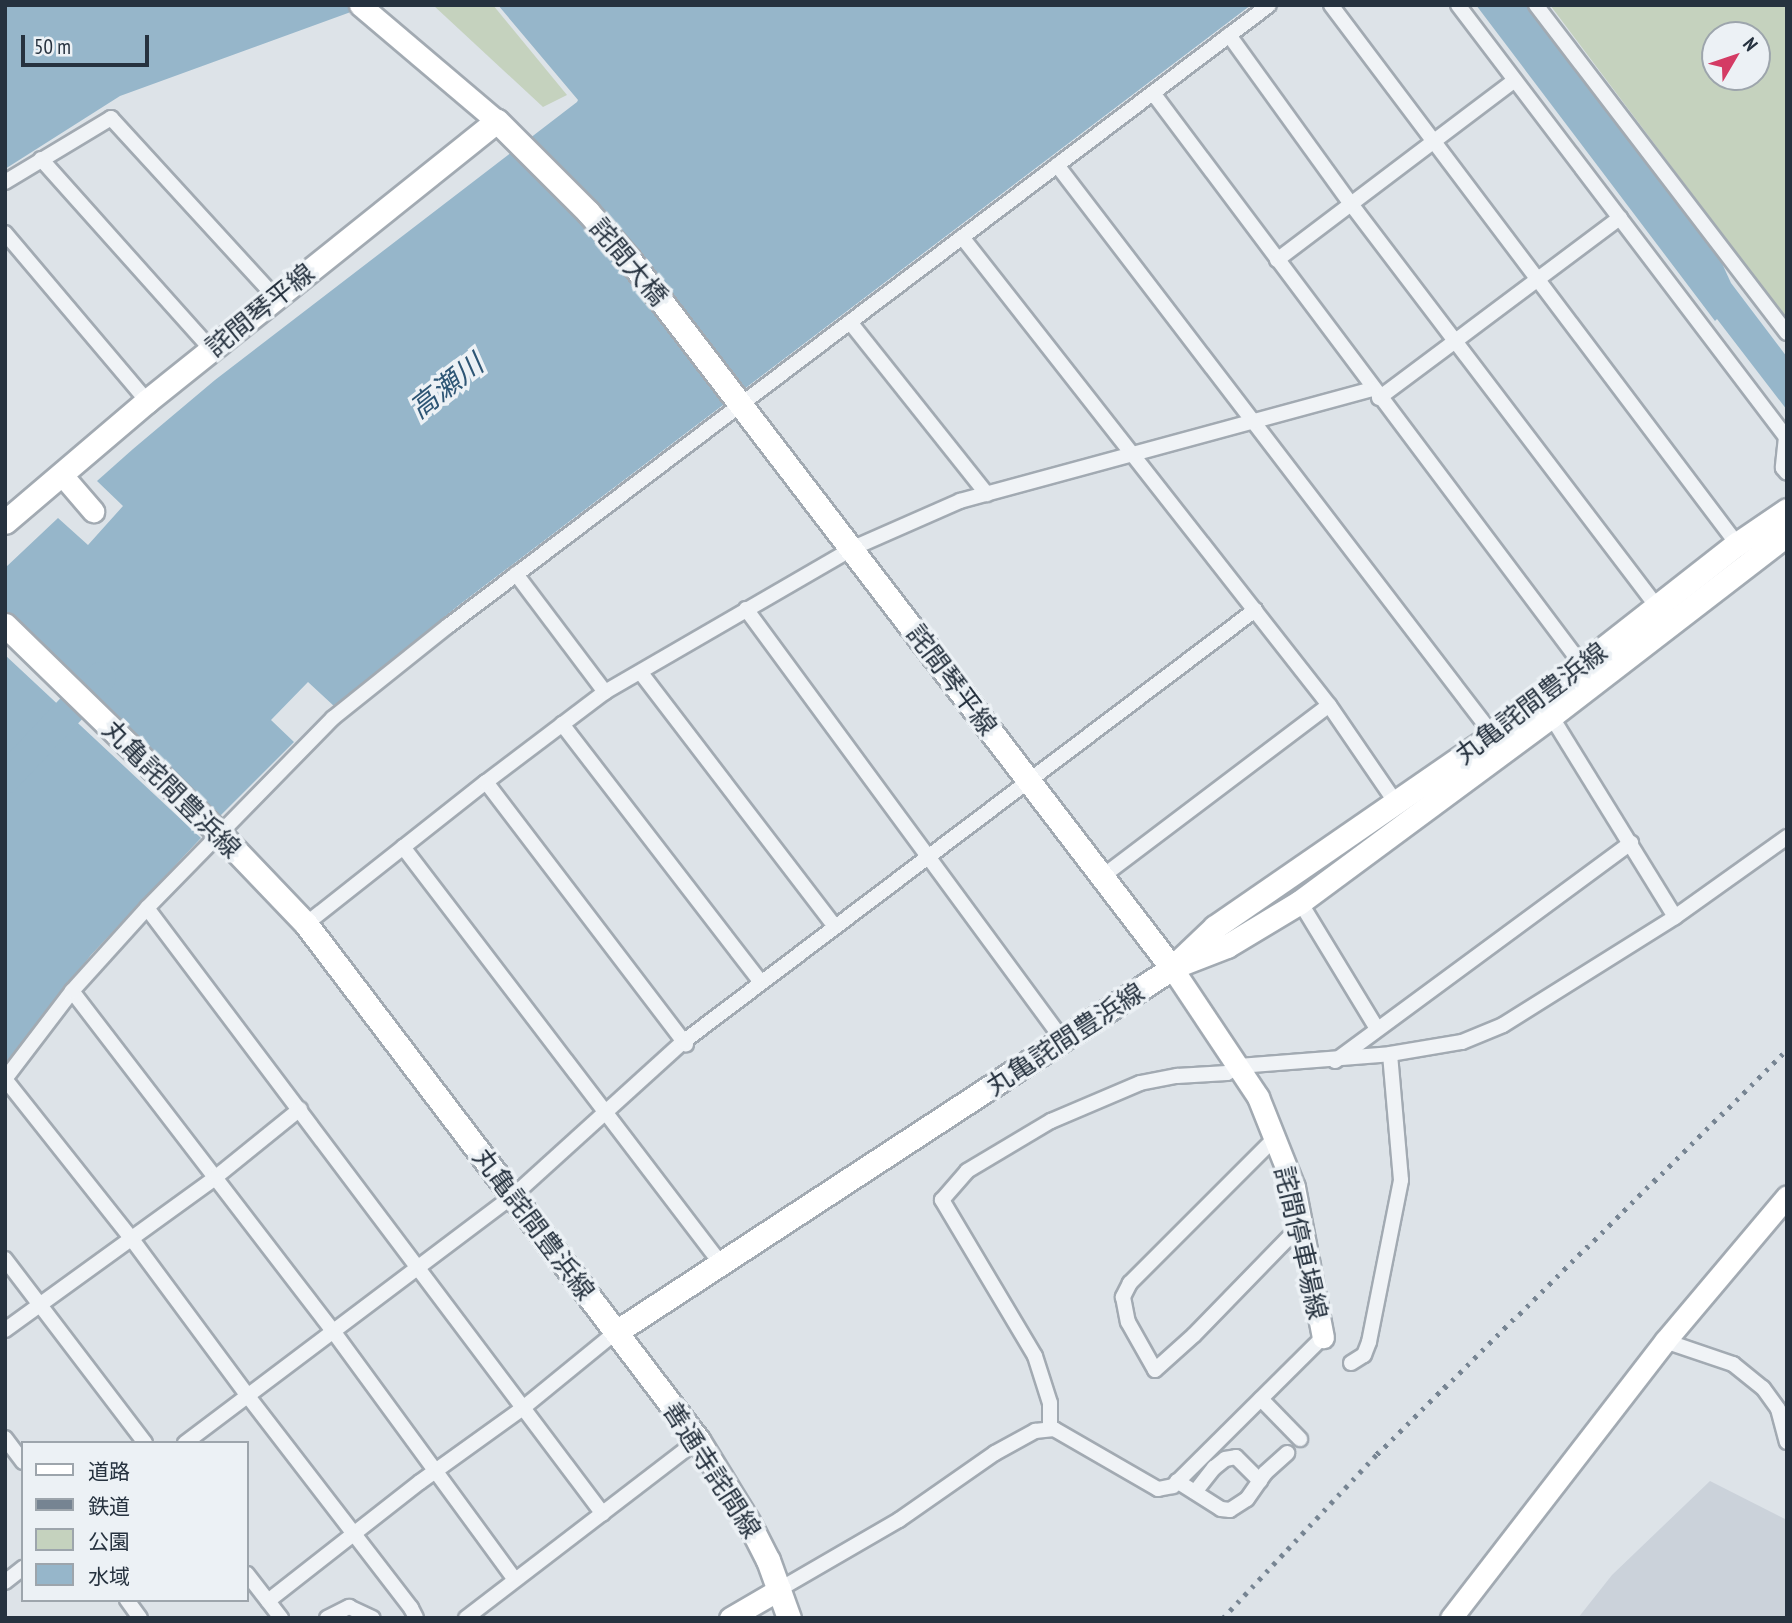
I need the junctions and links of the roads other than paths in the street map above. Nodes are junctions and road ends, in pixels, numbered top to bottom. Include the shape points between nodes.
1 (1269, 5) edge
2 (1331, 5) edge
3 (1458, 5) edge
4 (1536, 5) edge
5 (362, 7) edge
6 (1229, 35) junction
7 (1514, 80) junction
8 (1153, 93) junction
9 (497, 121) junction
10 (1434, 142) junction
11 (41, 159) junction
12 (1057, 165) junction
13 (5, 183) edge
14 (1351, 204) junction
15 (1620, 218) junction
16 (5, 233) edge
17 (962, 237) junction
18 (1277, 260) junction
19 (1539, 280) junction
20 (276, 298) junction
21 (849, 322) junction
22 (1787, 333) edge
23 (1454, 342) junction
24 (211, 349) junction
25 (1376, 393) junction
26 (736, 398) junction
27 (147, 401) junction
28 (1253, 422) junction
29 (1128, 453) junction
30 (1787, 473) edge
31 (62, 475) junction
32 (987, 494) junction
33 (1787, 510) edge
34 (93, 511) dead end
35 (5, 522) edge
36 (1787, 534) edge
37 (1737, 544) junction
38 (853, 548) junction
39 (516, 574) junction
40 (1658, 608) junction
41 (746, 609) junction
42 (1255, 610) junction
43 (5, 625) edge
44 (640, 673) junction
45 (1588, 673) junction
46 (605, 692) junction
47 (1329, 705) junction
48 (1552, 716) junction
49 (562, 724) junction
50 (1493, 735) junction
51 (486, 782) junction
52 (1028, 783) junction
53 (1396, 803) junction
54 (220, 834) junction
55 (1787, 837) edge
56 (1631, 844) junction
57 (403, 848) junction
58 (929, 855) junction
59 (1103, 876) junction
60 (1300, 902) junction
61 (147, 908) junction
62 (1675, 917) junction
63 (306, 924) junction
64 (834, 925) junction
65 (1172, 968) junction
66 (761, 982) junction
67 (72, 991) junction
68 (1376, 1027) junction
69 (1063, 1040) junction
70 (684, 1044) junction
71 (1390, 1054) junction
72 (1335, 1060) junction
73 (1239, 1066) junction
74 (5, 1079) edge
75 (300, 1109) junction
76 (605, 1110) junction
77 (1274, 1139) junction
78 (216, 1177) junction
79 (513, 1196) junction
80 (1787, 1196) edge
81 (1303, 1223) junction
82 (131, 1238) junction
83 (5, 1259) edge
84 (722, 1265) junction
85 (420, 1268) junction
86 (39, 1304) junction
87 (5, 1330) edge
88 (333, 1331) junction
89 (616, 1332) junction
90 (1324, 1337) joint
91 (1665, 1341) junction
92 (1351, 1363) dead end
93 (247, 1395) junction
94 (1261, 1399) junction
95 (523, 1408) junction
96 (1050, 1429) junction
97 (5, 1438) edge
98 (1300, 1439) dead end
99 (698, 1440) junction
100 (143, 1441) edge
101 (188, 1441) edge
102 (1787, 1442) edge
103 (1287, 1452) dead end
104 (21, 1459) edge
105 (435, 1471) junction
106 (1260, 1480) junction
107 (1177, 1481) junction
108 (1195, 1492) junction
109 (603, 1514) junction
110 (354, 1535) junction
111 (21, 1570) edge
112 (248, 1575) edge
113 (515, 1580) junction
114 (5, 1582) edge
115 (780, 1589) junction
116 (268, 1601) junction
117 (129, 1602) edge
118 (141, 1618) edge
119 (281, 1618) edge
120 (327, 1618) edge
121 (373, 1618) edge
122 (416, 1618) edge
123 (466, 1618) edge
124 (730, 1618) edge
125 (789, 1618) edge
126 (1451, 1618) edge

1 - 6 street
2 - 10 street
3 - 7 street
4 - 22 street
5 - 9 main road
6 - 8 street
6 - 14 street
7 - 10 street
7 - 15 street
8 - 12 street
8 - 18 street
9 - 20 main road, 詫間琴平線
9 - 26 main road, 詫間大橋 via 628,259
10 - 14 street
10 - 19 street
11 - 13 street
11 - 20 street via 111,118
11 - 24 street
12 - 17 street
12 - 28 street
14 - 18 street
14 - 23 street
15 - 19 street
15 - 30 street via 1786,437 1783,468
16 - 27 street
17 - 21 street
17 - 29 street
18 - 25 street
19 - 23 street
19 - 37 street
20 - 24 main road, 詫間琴平線
21 - 26 street
21 - 32 street
23 - 25 street
23 - 40 street
24 - 27 main road, 詫間琴平線
25 - 28 street
25 - 45 street
26 - 38 main road, 詫間琴平線
26 - 39 street
27 - 31 main road, 詫間琴平線
28 - 29 street
28 - 50 street
29 - 32 street
29 - 42 street
31 - 34 main road
31 - 35 main road, 詫間琴平線
32 - 38 street via 960,501
33 - 37 main road, 丸亀詫間豊浜線
36 - 45 main road, 丸亀詫間豊浜線
37 - 40 main road, 丸亀詫間豊浜線
38 - 41 street
38 - 52 main road, 詫間琴平線
39 - 46 street
39 - 54 street via 333,718
40 - 45 main road, 丸亀詫間豊浜線
41 - 44 street
41 - 58 street
42 - 47 street
42 - 52 street
43 - 54 main road, 丸亀詫間豊浜線
44 - 46 street
44 - 64 street
45 - 48 main road, 丸亀詫間豊浜線
45 - 50 main road, 丸亀詫間豊浜線
46 - 49 street
47 - 53 street
47 - 59 street
48 - 56 street
48 - 60 main road, 丸亀詫間豊浜線
49 - 51 street
49 - 66 street
50 - 53 main road, 丸亀詫間豊浜線
51 - 57 street
51 - 70 street
52 - 58 street
52 - 59 main road, 詫間琴平線
53 - 65 main road, 丸亀詫間豊浜線 via 1215,927
54 - 61 street
54 - 63 main road, 丸亀詫間豊浜線
55 - 62 street
56 - 62 street
56 - 68 street
57 - 63 street
57 - 76 street
58 - 64 street
58 - 69 street
59 - 65 main road, 詫間琴平線
60 - 65 main road, 丸亀詫間豊浜線 via 1227,946
60 - 68 street
61 - 67 street
61 - 75 street
62 - 71 street via 1503,1025 1462,1042
63 - 79 main road, 丸亀詫間豊浜線
64 - 66 street
65 - 69 main road, 丸亀詫間豊浜線
65 - 73 main road, 詫間停車場線
66 - 70 street
67 - 74 street
67 - 78 street
68 - 72 street
69 - 84 main road, 丸亀詫間豊浜線
70 - 76 street
71 - 72 street
71 - 92 street via 1401,1180 1369,1342 1364,1355
72 - 73 street
73 - 77 main road, 詫間停車場線 via 1258,1097
73 - 96 street via 1227,1073 1140,1083 1051,1121 967,1171 942,1200 1035,1356 1050,1403
74 - 82 street
75 - 78 street
75 - 85 street
76 - 79 street
76 - 84 street
77 - 81 main road, 詫間停車場線
77 - 81 street via 1130,1283 1123,1297 1128,1322 1155,1370
78 - 82 street
78 - 88 street
79 - 85 street
79 - 89 main road, 丸亀詫間豊浜線
80 - 91 main road
81 - 90 main road, 詫間停車場線
82 - 86 street
82 - 93 street
83 - 86 street
84 - 89 main road, 丸亀詫間豊浜線
85 - 88 street
85 - 95 street
86 - 87 street
86 - 100 street
88 - 93 street
88 - 105 street
89 - 95 street
89 - 99 main road, 善通寺詫間線
90 - 94 street
91 - 102 street via 1732,1364 1763,1388 1778,1409
91 - 126 main road
93 - 101 street
93 - 110 street
94 - 98 street
94 - 107 street
95 - 105 street
95 - 109 street
96 - 107 street via 1158,1489
96 - 115 street via 1035,1431 995,1453 899,1520
97 - 104 street
99 - 109 street
99 - 115 main road, 善通寺詫間線 via 750,1525
103 - 106 street
105 - 110 street
105 - 113 street
106 - 108 street via 1247,1499 1230,1510
106 - 108 street via 1236,1457 1214,1468
107 - 108 street
109 - 113 street
110 - 116 street
110 - 122 street
111 - 114 street
112 - 116 street
113 - 123 street
115 - 124 main road
115 - 125 main road, 善通寺詫間線
116 - 119 street
117 - 118 street
120 - 121 street via 349,1607

